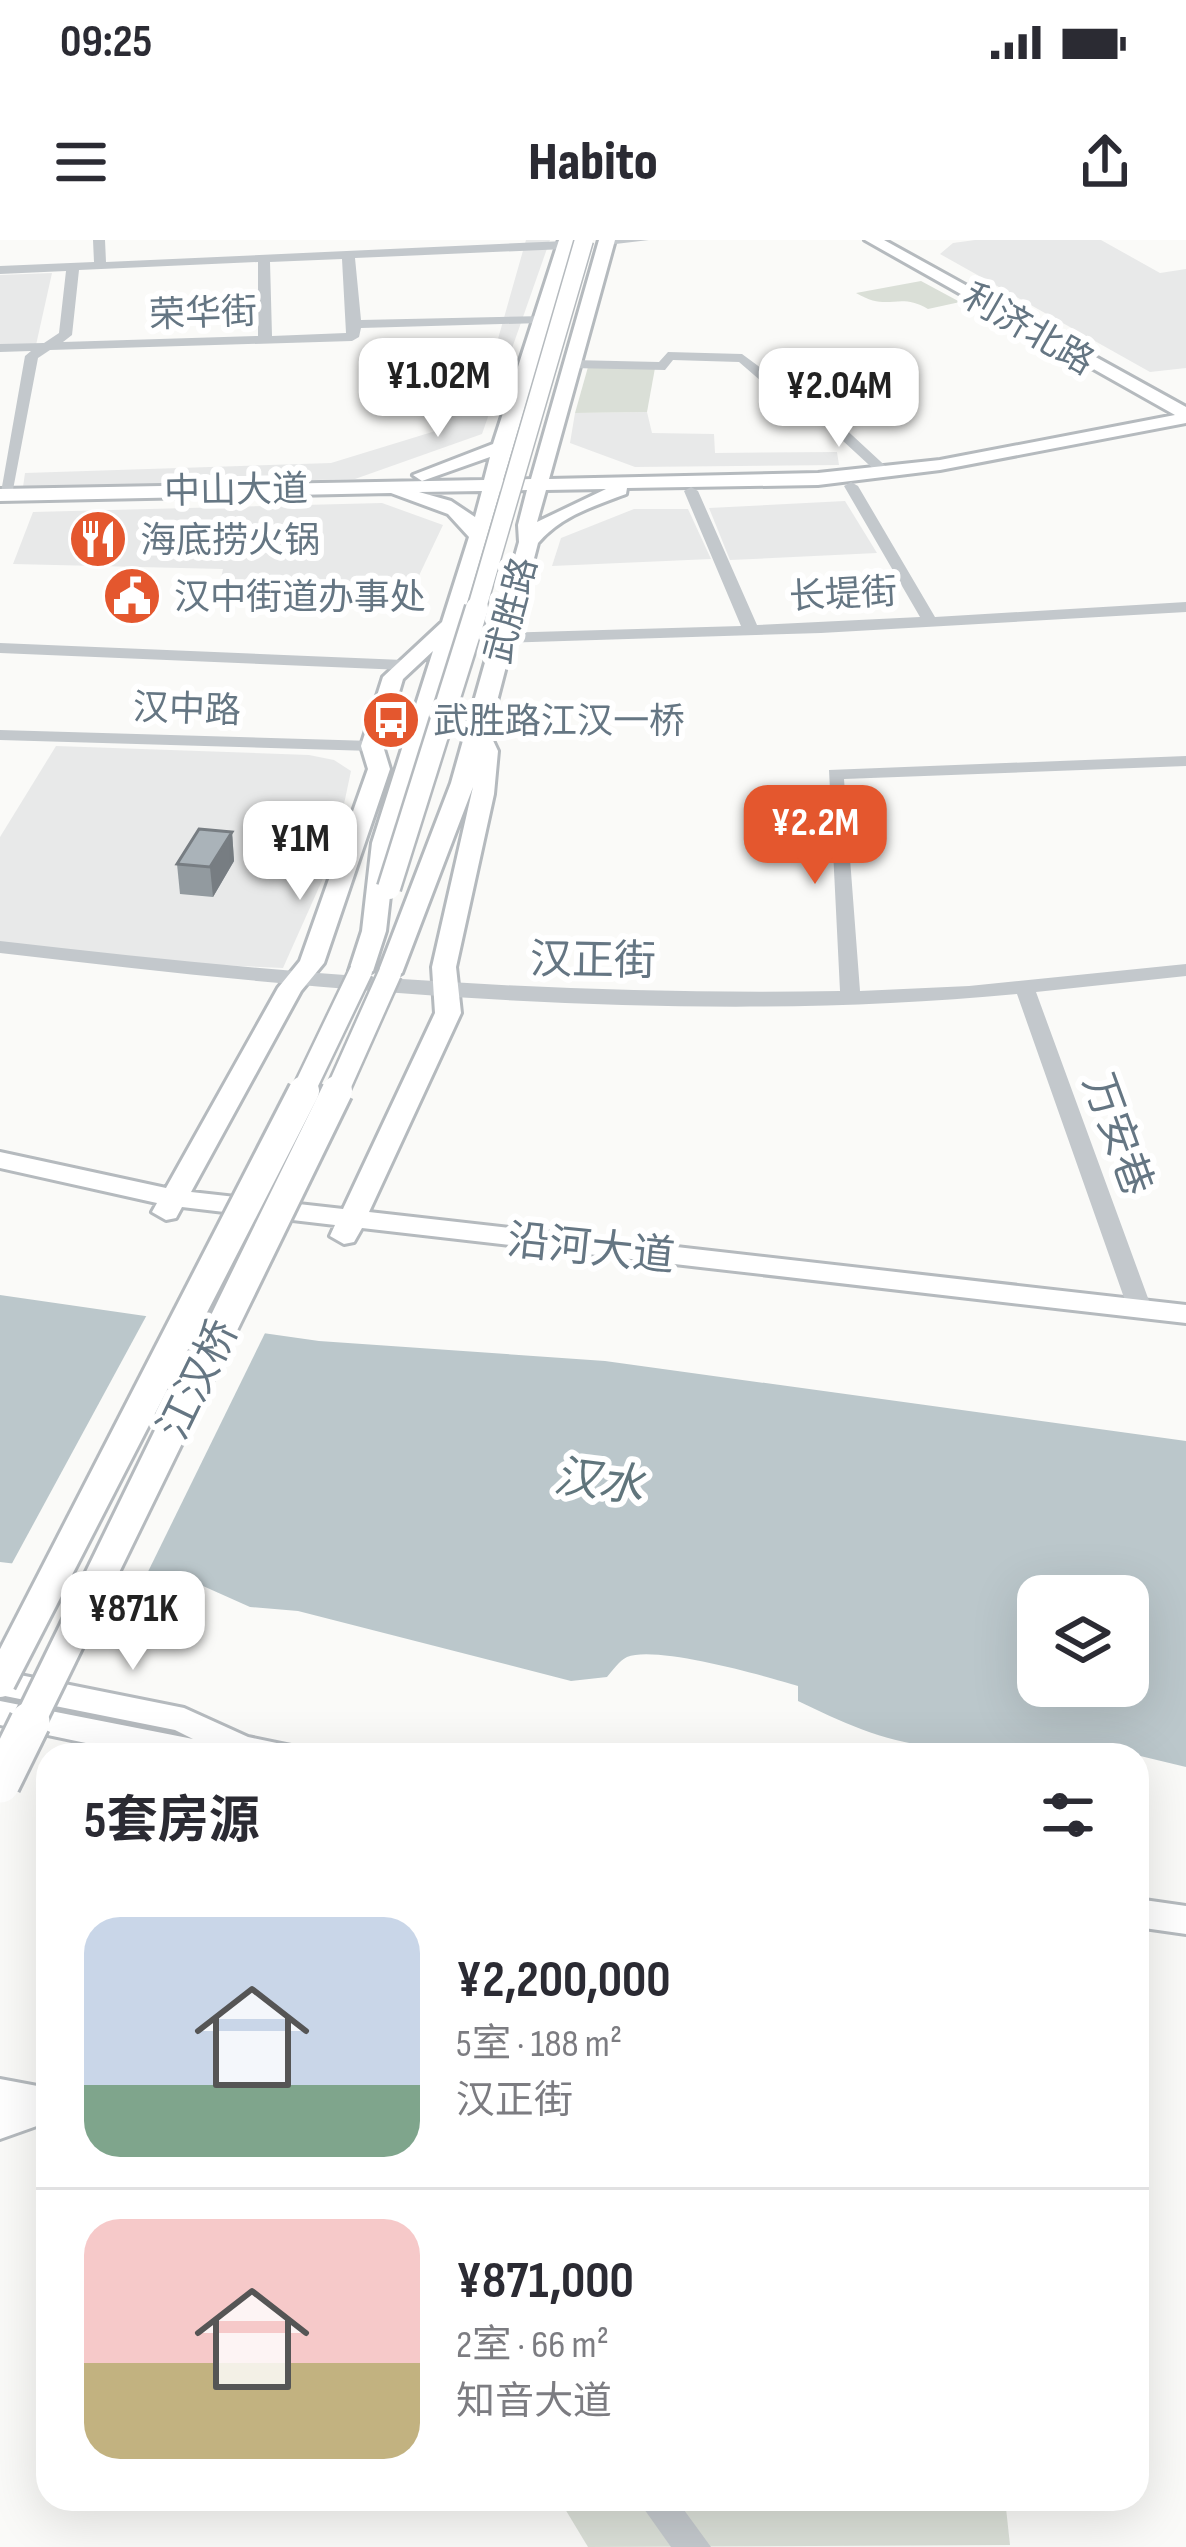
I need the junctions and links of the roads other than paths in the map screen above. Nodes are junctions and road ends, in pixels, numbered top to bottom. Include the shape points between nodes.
1 (99, 240) edge
2 (190, 240) edge
3 (597, 240) edge
4 (643, 240) edge
5 (607, 241) edge
6 (883, 241) edge
7 (572, 242) edge
8 (348, 254) junction
9 (264, 258) junction
10 (192, 261) junction
11 (100, 266) junction
12 (73, 267) junction
13 (0, 270) edge
14 (541, 320) junction
15 (355, 323) junction
16 (265, 340) junction
17 (40, 347) junction
18 (0, 348) edge
19 (572, 364) junction
20 (1186, 413) edge
21 (1186, 429) edge
22 (501, 447) junction
23 (547, 450) junction
24 (568, 458) dead end
25 (588, 466) dead end
26 (886, 473) junction
27 (537, 486) junction
28 (624, 486) junction
29 (851, 486) junction
30 (492, 487) junction
31 (397, 489) junction
32 (691, 491) junction
33 (2, 498) edge
34 (476, 534) junction
35 (529, 542) junction
36 (1186, 607) edge
37 (930, 621) junction
38 (451, 622) junction
39 (751, 630) junction
40 (503, 638) junction
41 (0, 648) edge
42 (403, 665) junction
43 (478, 724) junction
44 (0, 735) edge
45 (376, 758) junction
46 (1186, 761) edge
47 (397, 800) junction
48 (399, 888) junction
49 (374, 931) junction
50 (400, 934) junction
51 (0, 947) edge
52 (1186, 970) edge
53 (375, 972) junction
54 (300, 977) junction
55 (1024, 986) junction
56 (448, 989) junction
57 (850, 996) junction
58 (0, 1160) edge
59 (0, 1179) edge
60 (169, 1206) junction
61 (348, 1228) junction
62 (1140, 1309) junction
63 (1186, 1314) edge
64 (1186, 1324) edge
65 (0, 1682) edge
66 (0, 1713) edge
67 (144, 1743) edge
68 (224, 1743) edge
69 (0, 1783) edge
70 (1149, 1915) edge
71 (1186, 1920) edge
72 (0, 2095) edge
73 (36, 2102) edge
74 (36, 2110) edge
75 (0, 2123) edge
76 (665, 2511) edge
77 (694, 2547) edge

1 - 11 street
2 - 10 street
3 - 48 main road
4 - 5 street
5 - 19 main road, 武胜路
6 - 20 main road, 利济北路
7 - 8 street
7 - 14 main road, 武胜路
7 - 48 main road, bridge
8 - 9 street
8 - 15 street
9 - 10 street
9 - 16 street
10 - 11 street
11 - 12 street
12 - 13 street
12 - 17 street via 65,335
14 - 15 street, 荣华街
14 - 22 main road, 武胜路
15 - 16 street, 荣华街 via 352,337
16 - 17 street, 荣华街
17 - 18 street, 荣华街
17 - 33 street
19 - 23 main road, 武胜路
19 - 26 street via 742,358 766,378 781,376
20 - 26 main road, 中山大道
21 - 29 main road, 中山大道
22 - 30 main road, 武胜路
22 - 31 main road
23 - 24 main road
23 - 27 main road, 武胜路
25 - 28 main road
26 - 28 main road, 中山大道
27 - 28 main road, 中山大道
27 - 30 main road, 中山大道
27 - 35 main road, 武胜路
28 - 32 main road, 中山大道
28 - 35 main road via 547,521
29 - 32 main road, 中山大道
29 - 37 street
30 - 31 main road, 中山大道
30 - 34 main road, 武胜路
31 - 33 main road, 中山大道
31 - 34 main road via 454,509
32 - 39 street
34 - 38 main road, 武胜路
35 - 40 main road, 武胜路
36 - 37 street, 长堤街
37 - 39 street, 长堤街
38 - 42 main road
38 - 47 main road, 武胜路
39 - 40 street, 长堤街
40 - 43 main road, 武胜路
41 - 42 street
42 - 45 main road via 393,677
43 - 50 main road, 武胜路 via 436,864
43 - 56 main road via 487,751 483,794 444,968
44 - 45 street, 汉中路
45 - 47 main road
45 - 54 main road via 312,963
46 - 57 street via 835,774
47 - 49 main road, 武胜路 via 380,861
48 - 49 main road
48 - 50 main road
49 - 53 main road, 武胜路
50 - 53 main road, 武胜路
51 - 54 street, 汉正街
52 - 55 street, 汉正街
53 - 65 main road, 江汉桥, bridge via 320,1062
53 - 69 main road, 江汉桥, bridge via 340,1087
54 - 56 street, 汉正街
54 - 60 main road
55 - 57 street, 汉正街
55 - 62 street, 万安巷
56 - 57 street, 汉正街
56 - 61 main road via 448,1013
58 - 60 main road, 沿河大道
59 - 60 main road, 沿河大道
60 - 61 main road, 沿河大道
61 - 62 main road, 沿河大道
61 - 64 main road, 沿河大道
62 - 63 main road, 沿河大道
65 - 68 main road via 184,1720
66 - 67 main road
70 - 71 main road
72 - 73 main road
74 - 75 main road
76 - 77 street

